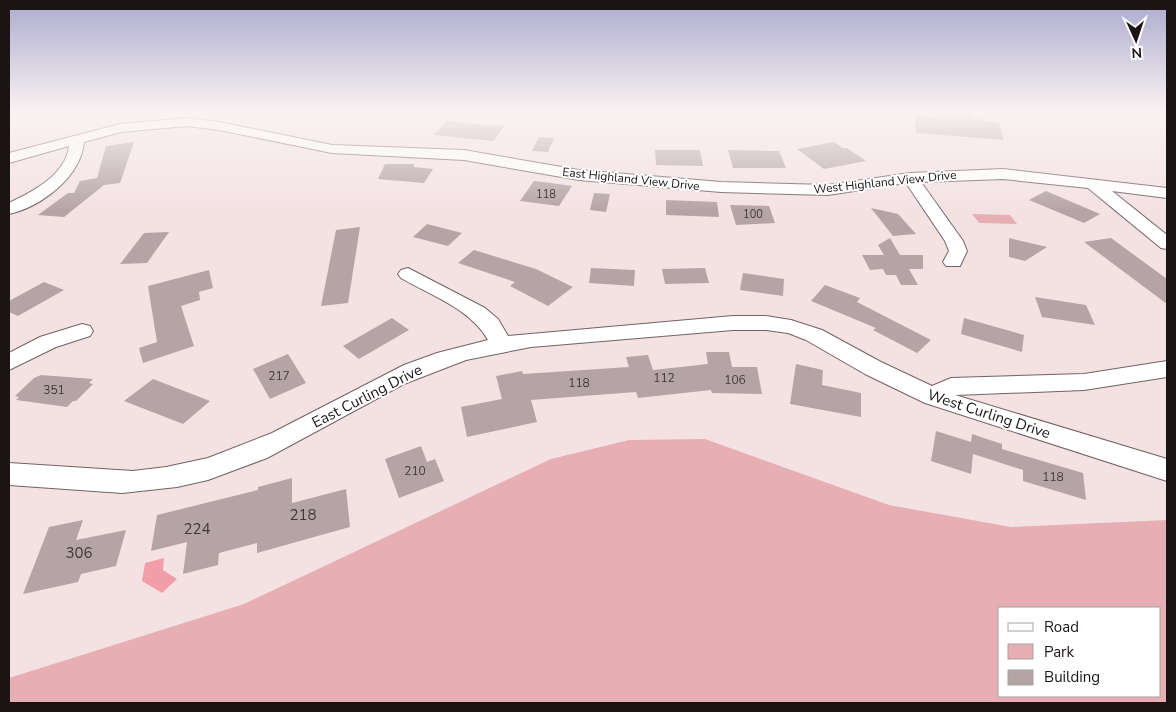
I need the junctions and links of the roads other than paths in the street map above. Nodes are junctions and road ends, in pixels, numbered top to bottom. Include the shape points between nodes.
1 (55, 145) edge
2 (76, 145) edge
3 (313, 145) edge
4 (9, 158) edge
5 (910, 178) junction
6 (1092, 183) junction
7 (721, 187) joint
8 (1167, 193) edge
9 (9, 209) edge
10 (1167, 244) edge
11 (953, 262) dead end
12 (408, 274) dead end
13 (791, 326) joint
14 (82, 331) dead end
15 (501, 344) junction
16 (9, 362) edge
17 (1167, 369) edge
18 (933, 397) junction
19 (1167, 470) edge
20 (9, 474) edge

1 - 4 street, East Highland View Drive
2 - 9 street via 74,159 64,173 44,190
3 - 7 street, East Highland View Drive via 332,149 464,155 579,175
5 - 6 street, West Highland View Drive via 1003,174
5 - 7 street, West Highland View Drive via 828,190
5 - 11 street via 954,241 958,250
6 - 8 street, West Highland View Drive
6 - 10 street
12 - 15 street via 478,313 490,324
13 - 15 street, East Curling Drive via 733,323
13 - 18 street, West Curling Drive
14 - 16 street via 48,342
15 - 20 street, East Curling Drive via 455,354 398,377 277,442 210,468 162,480 124,482
17 - 18 street via 1041,386 951,386
18 - 19 street, West Curling Drive

